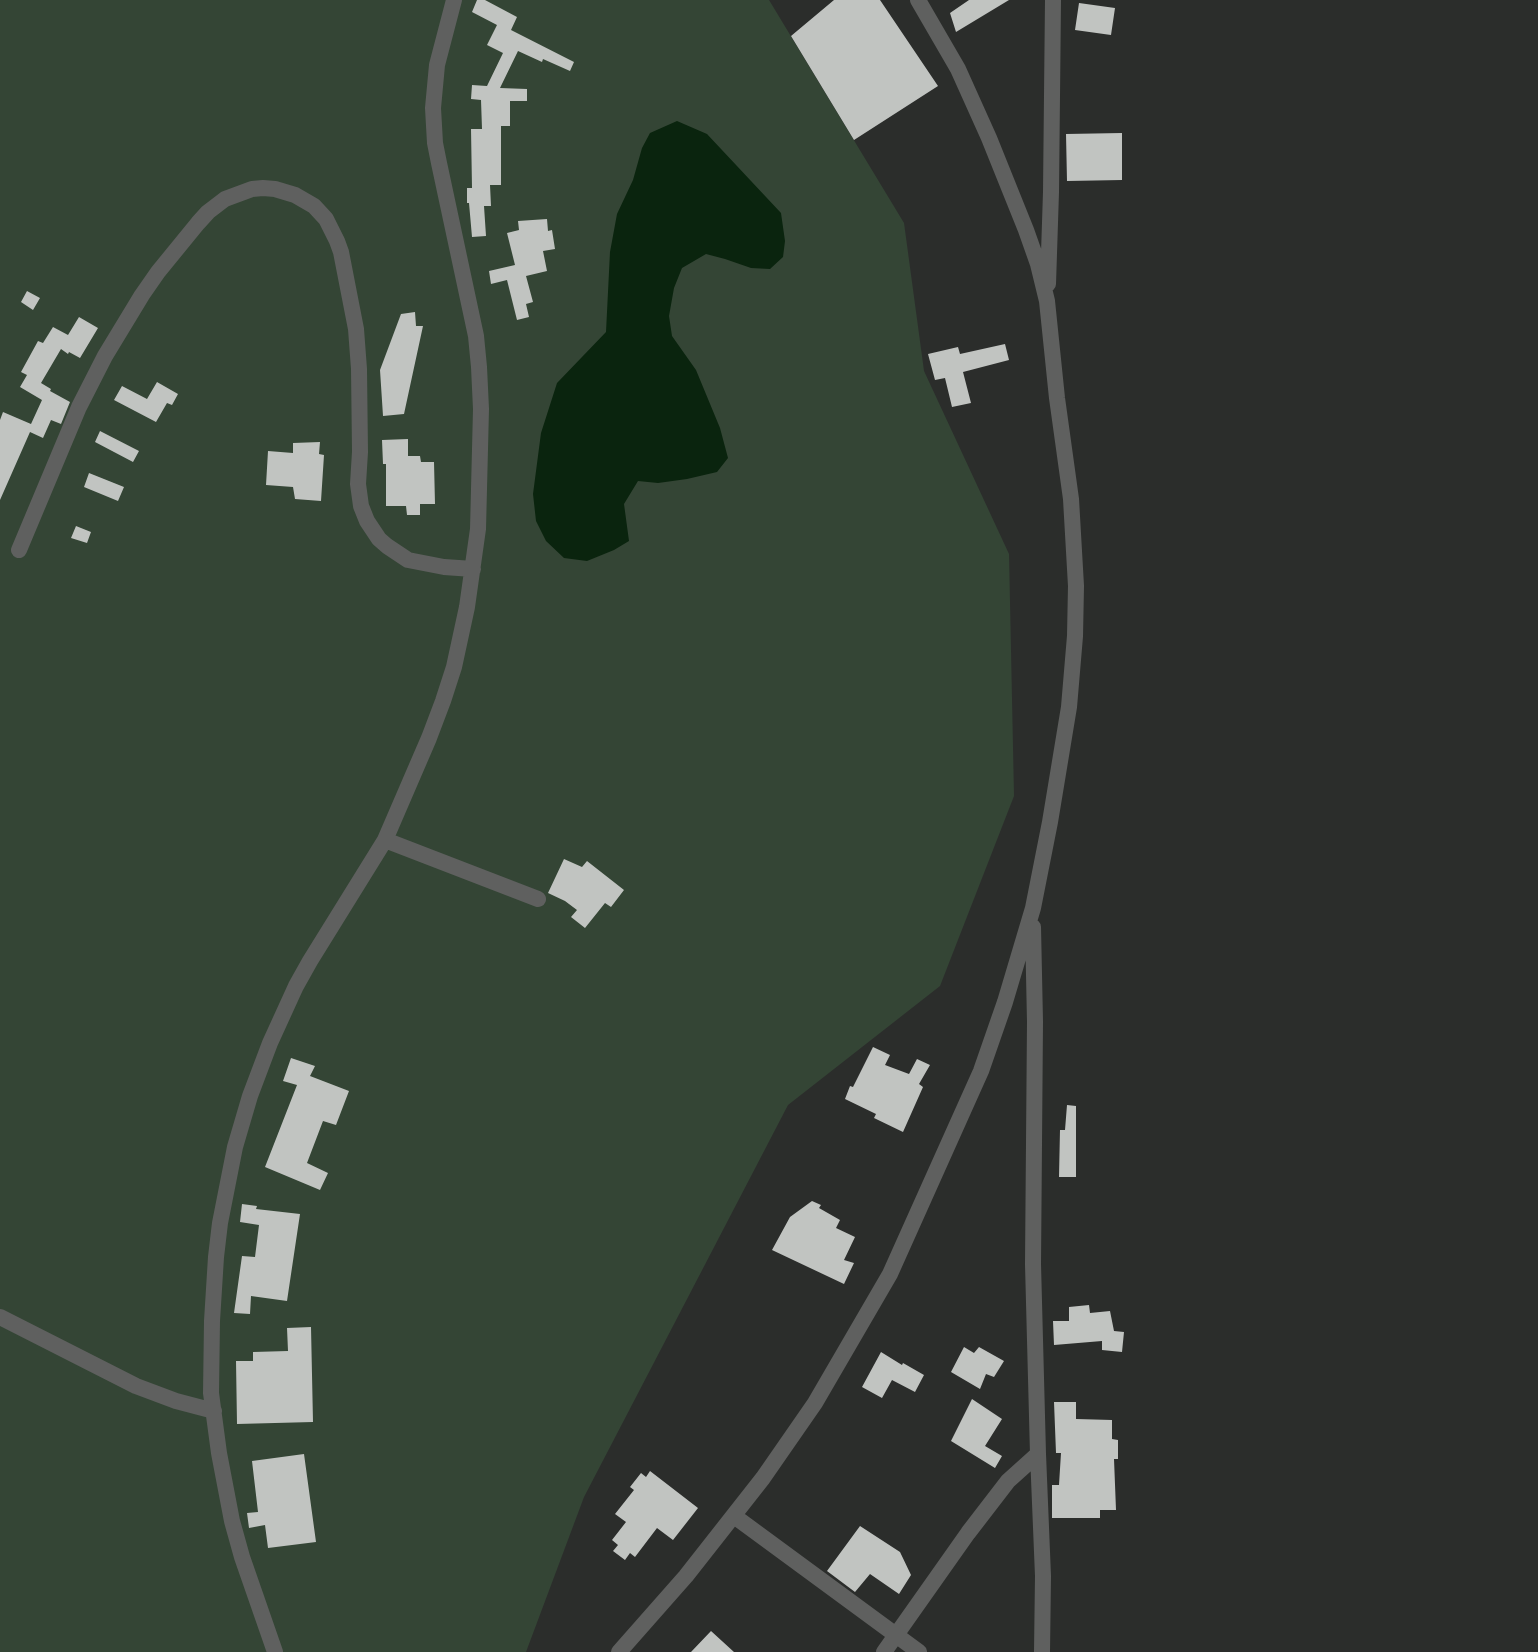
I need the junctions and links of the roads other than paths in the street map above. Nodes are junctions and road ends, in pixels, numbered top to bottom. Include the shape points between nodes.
1 (454, 0) edge
2 (918, 0) edge
3 (1053, 0) edge
4 (1047, 301) junction
5 (20, 550) dead end
6 (473, 569) junction
7 (385, 840) junction
8 (538, 899) dead end
9 (1033, 908) junction
10 (0, 1317) edge
11 (214, 1411) junction
12 (1038, 1454) junction
13 (735, 1516) junction
14 (896, 1635) junction
15 (275, 1652) edge
16 (619, 1652) edge
17 (884, 1652) edge
18 (919, 1652) edge
19 (1042, 1652) edge

1 - 6 street via 437,65 433,108 442,184 476,336 479,368 481,461
2 - 4 street via 958,69 989,138 1026,230
3 - 4 street
4 - 9 street via 1071,499 1076,616 1069,707
5 - 6 street via 79,407 142,295 208,212 225,199 264,188 295,195 314,206 337,241 356,329 358,484 367,521 387,546 408,560
6 - 7 street via 443,701
7 - 8 street
7 - 11 street via 296,986 243,1118 227,1184 216,1257 211,1364
9 - 12 street via 1033,1264
9 - 13 street via 981,1071 890,1274 815,1403
10 - 11 street via 136,1386
11 - 15 street via 235,1530
12 - 14 street via 1008,1481
12 - 19 street
13 - 14 street
13 - 16 street
14 - 17 street
14 - 18 street

